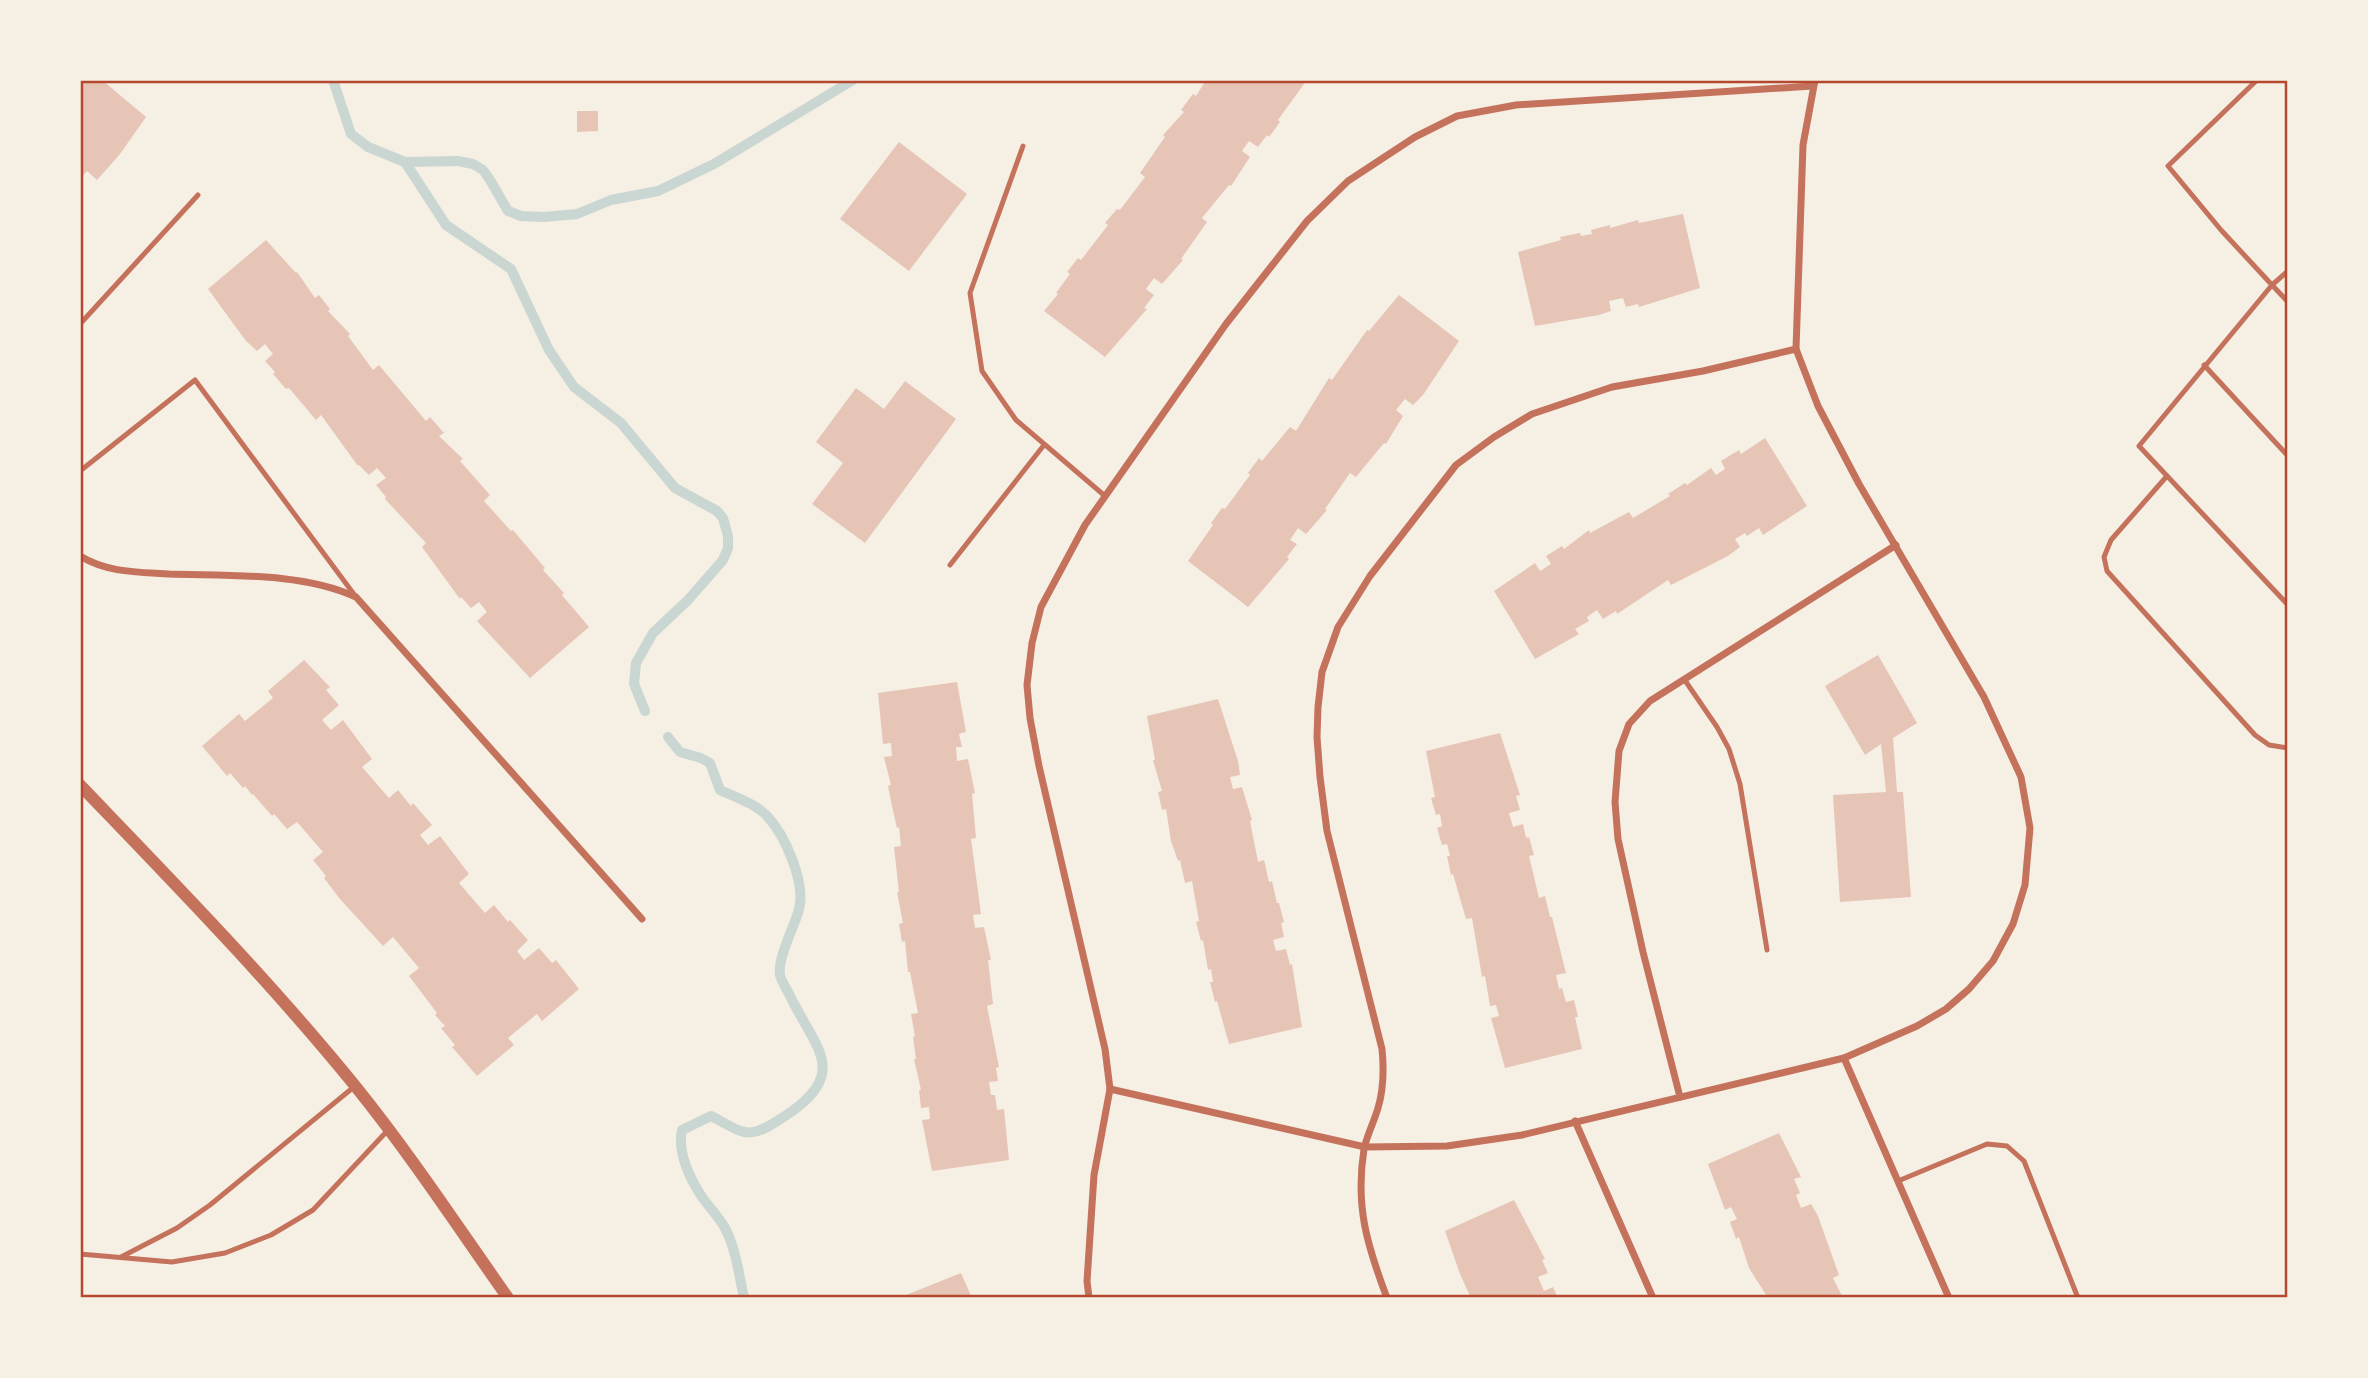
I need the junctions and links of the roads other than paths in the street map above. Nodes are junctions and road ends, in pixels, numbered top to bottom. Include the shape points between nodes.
1 (2257, 80) edge
2 (1814, 83) edge
3 (1023, 146) dead end
4 (198, 195) dead end
5 (2287, 271) edge
6 (2272, 285) junction
7 (2287, 302) edge
8 (80, 324) edge
9 (1796, 349) junction
10 (2204, 365) junction
11 (1044, 445) junction
12 (2287, 456) edge
13 (80, 471) edge
14 (2167, 476) junction
15 (1105, 496) junction
16 (1896, 545) junction
17 (80, 556) edge
18 (950, 565) dead end
19 (356, 597) junction
20 (2287, 605) edge
21 (1684, 679) junction
22 (2287, 748) edge
23 (80, 785) edge
24 (642, 919) dead end
25 (1767, 950) dead end
26 (1844, 1058) junction
27 (355, 1086) junction
28 (1110, 1089) junction
29 (1680, 1097) junction
30 (1575, 1122) junction
31 (388, 1129) junction
32 (1364, 1147) junction
33 (1898, 1181) junction
34 (80, 1254) edge
35 (121, 1258) junction
36 (508, 1297) edge
37 (1089, 1297) edge
38 (1387, 1297) edge
39 (1653, 1297) edge
40 (1949, 1297) edge
41 (2078, 1297) edge

1 - 6 lane via 2168,166
2 - 9 street via 1803,145
2 - 15 street via 1516,105 1457,116 1415,137 1348,181 1307,221 1226,324
3 - 11 lane via 970,293 982,371 1016,419
4 - 8 lane
5 - 6 lane
6 - 7 lane
6 - 10 lane
9 - 16 street via 1818,406
9 - 32 street via 1612,387 1522,419 1457,465 1370,576 1338,627 1322,672 1317,737 1327,831 1382,1049 1379,1105
10 - 12 lane
10 - 14 lane via 2139,446
11 - 15 lane
11 - 18 lane
13 - 19 lane via 195,380
14 - 20 lane
14 - 22 lane via 2111,540 2104,557 2108,571 2255,735 2269,745
15 - 28 street via 1041,607 1027,684 1039,766 1105,1049
16 - 21 street
16 - 26 street via 1984,697 2021,777 2030,828 2025,885 2013,924 1993,961 1969,989 1917,1026
17 - 19 street via 106,569 300,580
19 - 24 street
21 - 25 lane via 1729,749 1740,784
21 - 29 street via 1650,701 1629,724 1619,751 1615,802 1637,927
23 - 27 street via 210,921
26 - 29 street
26 - 33 street
27 - 31 street
27 - 35 lane via 210,1205
28 - 32 street
28 - 37 street via 1094,1175
29 - 30 street
30 - 32 street via 1447,1146
30 - 39 street
31 - 35 lane via 313,1210 271,1235 225,1253 172,1262
31 - 36 street
32 - 38 street via 1363,1226
33 - 40 street
33 - 41 lane via 1987,1144 2007,1146 2024,1161
34 - 35 lane

